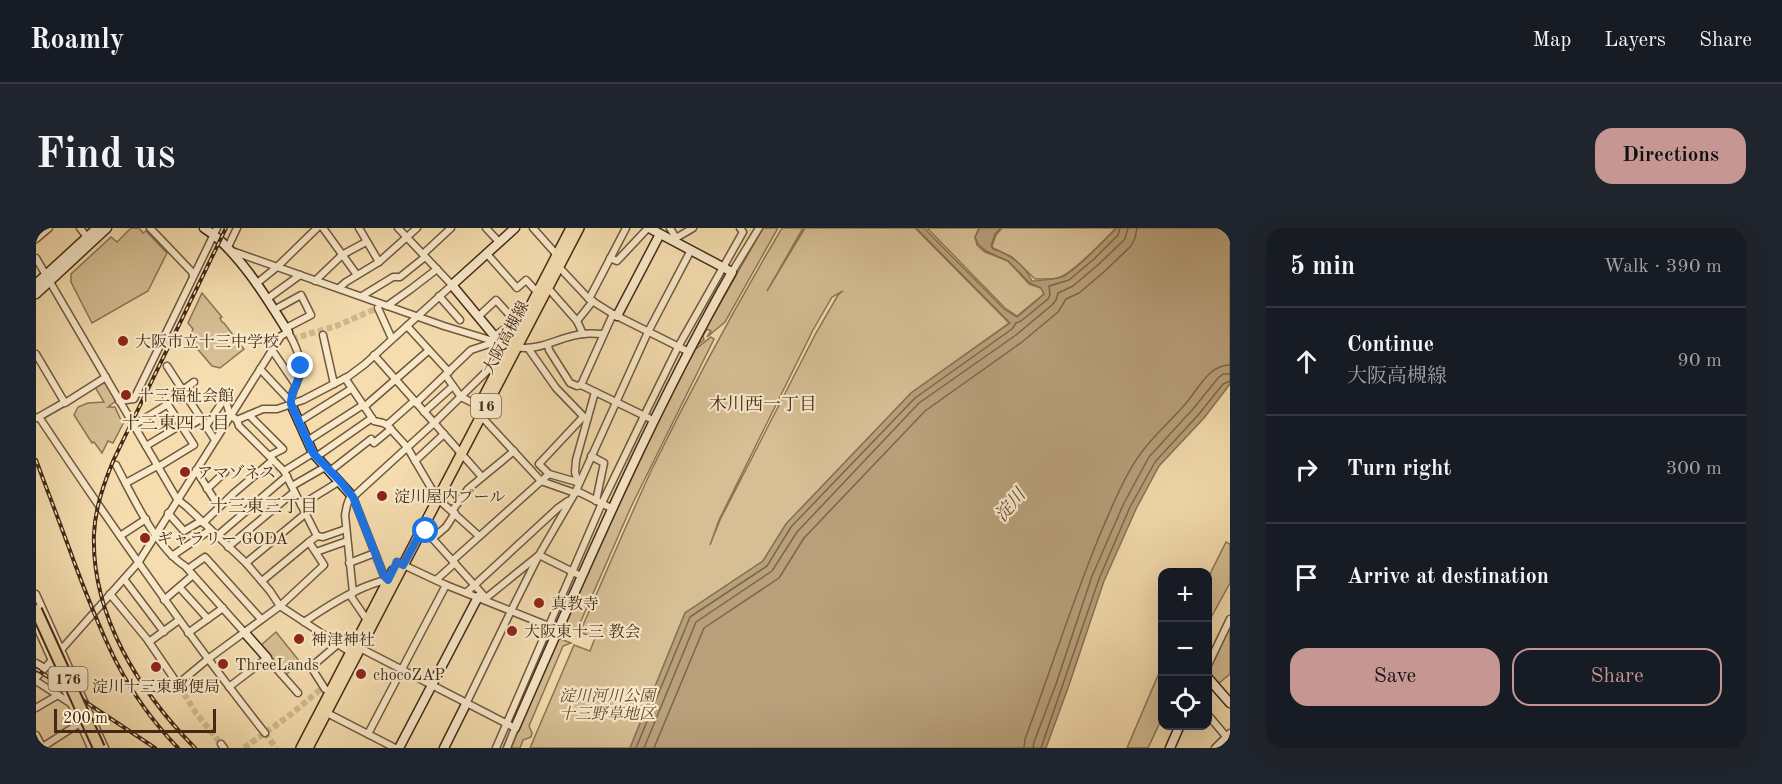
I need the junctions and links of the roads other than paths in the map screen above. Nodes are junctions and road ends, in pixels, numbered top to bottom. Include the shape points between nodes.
1 (49, 228) edge
2 (80, 228) edge
3 (97, 228) edge
4 (107, 228) edge
5 (204, 228) edge
6 (237, 228) edge
7 (317, 228) edge
8 (323, 228) edge
9 (359, 228) edge
10 (398, 228) edge
11 (417, 228) edge
12 (452, 228) edge
13 (486, 228) edge
14 (515, 228) edge
15 (533, 228) edge
16 (571, 228) edge
17 (579, 228) edge
18 (626, 228) edge
19 (649, 228) edge
20 (670, 228) edge
21 (693, 228) edge
22 (740, 228) edge
23 (759, 228) edge
24 (152, 229) edge
25 (215, 231) edge
26 (660, 234) junction
27 (87, 237) junction
28 (407, 237) junction
29 (36, 239) edge
30 (676, 240) junction
31 (366, 242) junction
32 (499, 242) junction
33 (230, 249) junction
34 (691, 250) junction
35 (487, 254) junction
36 (342, 255) junction
37 (424, 255) junction
38 (556, 255) junction
39 (36, 258) edge
40 (610, 258) junction
41 (379, 262) junction
42 (277, 267) junction
43 (559, 267) junction
44 (723, 267) junction
45 (437, 269) junction
46 (732, 272) junction
47 (300, 275) junction
48 (193, 276) junction
49 (357, 276) junction
50 (48, 278) junction
51 (315, 281) junction
52 (36, 284) edge
53 (256, 284) junction
54 (452, 285) junction
55 (339, 288) junction
56 (548, 288) junction
57 (538, 292) junction
58 (36, 294) edge
59 (362, 296) junction
60 (439, 296) junction
61 (267, 299) junction
62 (591, 300) junction
63 (382, 306) junction
64 (274, 310) junction
65 (615, 315) junction
66 (417, 316) junction
67 (479, 316) junction
68 (526, 316) junction
69 (460, 320) dead end
70 (515, 321) junction
71 (577, 321) junction
72 (407, 326) junction
73 (287, 330) junction
74 (648, 332) junction
75 (323, 334) dead end
76 (583, 334) junction
77 (603, 334) junction
78 (392, 339) junction
79 (504, 343) junction
80 (548, 345) junction
81 (678, 347) junction
82 (528, 348) junction
83 (272, 350) junction
84 (428, 351) junction
85 (689, 352) junction
86 (36, 354) edge
87 (374, 356) junction
88 (167, 366) dead end
89 (500, 366) junction
90 (260, 369) junction
91 (447, 374) junction
92 (106, 378) junction
93 (345, 378) junction
94 (395, 380) junction
95 (194, 382) dead end
96 (333, 384) junction
97 (296, 385) junction
98 (581, 385) junction
99 (453, 386) junction
100 (351, 389) junction
101 (183, 390) junction
102 (595, 392) junction
103 (461, 397) junction
104 (225, 398) junction
105 (189, 399) junction
106 (119, 401) junction
107 (65, 402) junction
108 (415, 402) junction
109 (291, 403) junction
110 (616, 403) junction
111 (168, 404) junction
112 (363, 406) junction
113 (480, 411) junction
114 (424, 412) junction
115 (230, 415) junction
116 (249, 415) junction
117 (644, 416) junction
118 (38, 418) edge
119 (372, 418) junction
120 (586, 418) junction
121 (201, 419) junction
122 (237, 420) junction
123 (653, 420) junction
124 (300, 421) junction
125 (434, 423) junction
126 (134, 425) junction
127 (206, 426) junction
128 (182, 427) junction
129 (389, 427) junction
130 (444, 435) junction
131 (215, 440) junction
132 (307, 441) junction
133 (146, 446) junction
134 (407, 447) junction
135 (514, 450) junction
136 (459, 451) junction
137 (315, 455) junction
138 (591, 456) junction
139 (271, 458) junction
140 (415, 460) junction
141 (116, 465) dead end
142 (158, 467) junction
143 (328, 469) junction
144 (196, 470) junction
145 (225, 472) dead end
146 (285, 473) junction
147 (549, 474) junction
148 (482, 477) junction
149 (340, 481) junction
150 (541, 482) junction
151 (126, 483) junction
152 (578, 483) junction
153 (207, 489) junction
154 (293, 489) junction
155 (575, 493) junction
156 (352, 496) junction
157 (436, 496) junction
158 (177, 499) junction
159 (570, 500) junction
160 (599, 502) junction
161 (301, 505) junction
162 (219, 507) junction
163 (611, 508) junction
164 (454, 512) junction
165 (168, 513) junction
166 (305, 514) junction
167 (146, 519) junction
168 (202, 522) junction
169 (423, 528) junction
170 (346, 529) junction
171 (210, 530) junction
172 (156, 534) junction
173 (120, 536) junction
174 (217, 536) junction
175 (317, 536) junction
176 (479, 537) junction
177 (433, 538) junction
178 (347, 541) junction
179 (309, 542) junction
180 (228, 547) junction
181 (316, 552) junction
182 (375, 553) junction
183 (539, 555) junction
184 (172, 556) junction
185 (454, 562) junction
186 (138, 563) junction
187 (246, 563) junction
188 (349, 563) junction
189 (400, 564) junction
190 (188, 568) junction
191 (572, 572) junction
192 (193, 575) junction
193 (581, 576) junction
194 (124, 579) junction
195 (436, 580) junction
196 (261, 581) junction
197 (390, 582) junction
198 (475, 584) junction
199 (446, 585) junction
200 (180, 588) junction
201 (466, 593) junction
202 (36, 594) edge
203 (110, 594) junction
204 (352, 594) junction
205 (483, 598) junction
206 (164, 600) junction
207 (280, 606) junction
208 (223, 608) junction
209 (36, 609) edge
210 (511, 610) junction
211 (208, 619) junction
212 (261, 619) junction
213 (1230, 619) edge
214 (179, 620) junction
215 (367, 620) junction
216 (304, 622) junction
217 (36, 625) edge
218 (548, 626) junction
219 (558, 630) junction
220 (164, 632) junction
221 (244, 632) junction
222 (188, 633) junction
223 (149, 642) junction
224 (338, 644) junction
225 (360, 648) junction
226 (61, 651) junction
227 (350, 652) junction
228 (1212, 657) edge
229 (267, 658) junction
230 (208, 659) junction
231 (52, 661) junction
232 (36, 663) edge
233 (45, 668) junction
234 (401, 670) junction
235 (36, 679) edge
236 (1212, 683) edge
237 (431, 686) junction
238 (229, 687) junction
239 (328, 690) junction
240 (298, 693) dead end
241 (58, 694) junction
242 (71, 703) junction
243 (1230, 703) edge
244 (466, 704) junction
245 (36, 708) edge
246 (327, 713) junction
247 (1212, 719) edge
248 (80, 723) junction
249 (506, 724) junction
250 (515, 728) junction
251 (1178, 730) edge
252 (265, 734) tunnel mouth
253 (368, 734) junction
254 (36, 735) edge
255 (1229, 737) edge
256 (91, 747) edge
257 (42, 748) edge
258 (105, 748) edge
259 (301, 748) edge
260 (308, 748) edge
261 (394, 748) edge
262 (399, 748) edge
263 (444, 748) edge
264 (496, 748) edge
265 (507, 748) edge
266 (1170, 748) edge
267 (1215, 748) edge

1 - 29 street
2 - 27 street
3 - 27 street
4 - 50 street
5 - 25 street
6 - 33 street
7 - 42 street
8 - 36 street
9 - 31 street
10 - 28 street
11 - 28 street
12 - 37 street
13 - 32 street
14 - 32 street
15 - 38 street
16 - 38 main road, 大阪高槻線 / 16
17 - 43 main road, 大阪高槻線 / 16
18 - 40 street
19 - 26 street
19 - 40 street via 617,261
20 - 30 street
21 - 30 street
22 - 44 street via 742,232
23 - 46 street
24 - 48 street
25 - 33 street
25 - 48 street
26 - 30 street
26 - 65 street
27 - 50 street
28 - 37 street
28 - 41 street
30 - 34 street
31 - 36 street
31 - 41 street
32 - 35 street
33 - 42 street
33 - 53 street
34 - 44 street
34 - 74 street
35 - 54 street
35 - 57 street via 517,288 526,280
36 - 49 street
36 - 51 street
37 - 45 street
37 - 59 street via 400,277 393,277
38 - 43 street
38 - 57 main road, 大阪高槻線 / 16
39 - 50 street
40 - 62 street
41 - 49 street
42 - 47 street
42 - 53 street
43 - 56 main road, 大阪高槻線 / 16
43 - 62 street
44 - 46 street
44 - 81 street
45 - 54 street
45 - 63 street
46 - 85 street
47 - 51 street
47 - 61 street
48 - 106 street via 134,399
49 - 55 street
50 - 52 street
50 - 58 street
50 - 92 street
51 - 55 street
53 - 61 street
54 - 60 street
54 - 67 street
55 - 59 street
56 - 71 street
56 - 79 main road, 大阪高槻線 / 16
57 - 68 main road, 大阪高槻線 / 16
59 - 63 street
60 - 66 street
60 - 69 street
61 - 64 street
62 - 65 street
62 - 71 street
63 - 66 street
63 - 78 street
64 - 73 street
64 - 73 street via 301,296 311,315
65 - 74 street
65 - 77 street
66 - 72 street
66 - 79 street
67 - 70 street via 496,300
67 - 79 street
68 - 70 street
68 - 79 main road, 大阪高槻線 / 16
70 - 79 street
71 - 76 street
72 - 78 street
72 - 84 street
73 - 83 street
73 - 97 street via 301,366
74 - 81 street
74 - 110 street
75 - 96 street
76 - 77 street
76 - 80 street
77 - 98 street
78 - 87 street
79 - 82 street
79 - 89 main road, 大阪高槻線 / 16
79 - 91 street via 471,350
79 - 113 main road, 大阪高槻線 / 16
80 - 82 street
80 - 98 street via 570,383
81 - 85 street
81 - 117 street
82 - 120 street via 556,388
83 - 90 street
83 - 97 street
84 - 91 street
84 - 94 street
85 - 123 street
86 - 107 street
87 - 93 street
87 - 94 street
88 - 101 street
89 - 103 street via 495,363
89 - 113 main road, 大阪高槻線 / 16
90 - 109 street
90 - 115 street
91 - 99 street
91 - 108 street
92 - 106 street
92 - 107 street
93 - 96 street
93 - 100 street
94 - 108 street
94 - 112 street
95 - 101 street
96 - 109 street
97 - 109 street
98 - 102 street
99 - 103 street
99 - 114 street
100 - 112 street
100 - 124 street
101 - 105 street
102 - 110 street
102 - 120 street
103 - 113 street
103 - 125 street
104 - 105 street via 224,395
104 - 115 street
104 - 127 street
105 - 111 street via 166,399
105 - 121 street
106 - 126 street
107 - 118 street
108 - 114 street
108 - 129 street
109 - 116 street
109 - 124 street
110 - 117 street
110 - 138 street
111 - 126 street
111 - 128 street
112 - 119 street
112 - 132 street
113 - 135 street
113 - 136 main road, 大阪高槻線 / 16
114 - 125 street
115 - 122 street
115 - 131 street
116 - 122 street
116 - 139 street via 283,449
117 - 123 street
117 - 160 street
118 - 173 street
119 - 129 street
119 - 137 street
120 - 147 street via 539,464
120 - 152 street via 576,460
121 - 127 street
121 - 128 street
122 - 139 street
123 - 163 street
124 - 132 street
125 - 130 street
125 - 134 street
126 - 133 street
127 - 131 street
128 - 133 street
128 - 142 street via 194,445
129 - 134 street
129 - 143 street via 374,443 371,439
130 - 136 street
130 - 140 street
131 - 144 street
132 - 137 street
133 - 142 street
134 - 140 street
134 - 156 street
135 - 148 street
135 - 150 street
136 - 148 street
136 - 157 main road, 大阪高槻線 / 16
137 - 143 street
137 - 146 street
138 - 152 street
138 - 160 street via 604,464
139 - 146 street
139 - 162 street
140 - 157 street
141 - 151 street
142 - 151 street
142 - 158 street
143 - 149 street
143 - 154 street
144 - 153 street
144 - 158 street
145 - 153 street
146 - 154 street
146 - 174 street
147 - 150 street
147 - 152 street
148 - 164 street via 468,489
149 - 156 street
149 - 161 street
150 - 155 street
150 - 176 street
151 - 167 street
152 - 155 street
153 - 162 street
154 - 161 street
154 - 180 street
155 - 159 street
155 - 160 street
156 - 170 street via 346,509
156 - 182 street
157 - 164 street
157 - 169 main road, 大阪高槻線 / 16
157 - 189 main road, 大阪高槻線 / 16
158 - 165 street
158 - 168 street
159 - 183 street
159 - 198 street
160 - 163 street
160 - 191 street
161 - 166 street
162 - 168 street
163 - 193 street
164 - 176 street
164 - 177 street via 446,527
165 - 168 street via 184,531
165 - 172 street
166 - 175 street
166 - 187 street
167 - 172 street
167 - 173 street
168 - 171 street
169 - 177 street
169 - 189 main road, 大阪高槻線 / 16
170 - 175 street
170 - 178 street
171 - 174 street
171 - 184 street
172 - 184 street
172 - 186 street
173 - 186 street
174 - 180 street
175 - 179 street
176 - 185 street
177 - 185 street
178 - 181 street
178 - 188 street
179 - 181 street
179 - 196 street
180 - 187 street
181 - 207 street via 324,565
182 - 188 street
182 - 197 street
183 - 191 street
183 - 205 street
183 - 210 street
184 - 190 street
185 - 195 street
185 - 198 street
186 - 194 street
186 - 206 street
187 - 196 street
188 - 204 street
189 - 195 street
189 - 197 main road, 大阪高槻線 / 16
190 - 192 street
190 - 212 street via 205,557
191 - 193 street
191 - 218 street
192 - 200 street
192 - 208 street
193 - 219 street
194 - 203 street
194 - 220 street
195 - 199 street
196 - 207 street
197 - 204 street via 381,581
197 - 215 main road, 大阪高槻線 / 16
197 - 225 main road, 大阪高槻線 / 16
198 - 201 street
198 - 205 street
199 - 201 street
199 - 234 street
200 - 206 street
200 - 211 street
201 - 205 street
202 - 226 street
203 - 223 street
203 - 226 street
204 - 215 street
204 - 216 street
205 - 210 street
205 - 237 street
206 - 214 street
207 - 212 street
207 - 216 street
208 - 211 street
208 - 221 street
209 - 256 highway, 176, bridge
210 - 218 street
210 - 244 street
211 - 222 street
212 - 221 street
213 - 228 street
214 - 220 street
214 - 222 street
215 - 227 main road, 大阪高槻線 / 16
216 - 224 street
217 - 231 street
218 - 219 street
218 - 249 street
219 - 250 street
220 - 223 street
221 - 229 street
221 - 230 street
222 - 230 street
223 - 230 street via 179,685
224 - 227 street
224 - 239 street via 311,667
225 - 227 street
225 - 234 street
225 - 246 main road, 大阪高槻線 / 16
226 - 231 street
226 - 258 street
227 - 239 main road, 大阪高槻線 / 16
229 - 238 street
229 - 240 street
230 - 238 street
231 - 233 street
231 - 242 street
232 - 233 street
233 - 235 street
234 - 237 street
234 - 253 street
235 - 241 street
236 - 243 street
237 - 244 street
237 - 262 street
238 - 252 street
239 - 259 main road, 大阪高槻線 / 16
241 - 242 street
241 - 245 street
242 - 248 street
244 - 249 street
244 - 263 street
246 - 253 street
246 - 260 main road, 大阪高槻線 / 16
247 - 255 street
248 - 256 street
248 - 257 street
249 - 250 street
249 - 264 street
250 - 265 street
251 - 266 street
253 - 261 street
254 - 257 street
255 - 267 street

